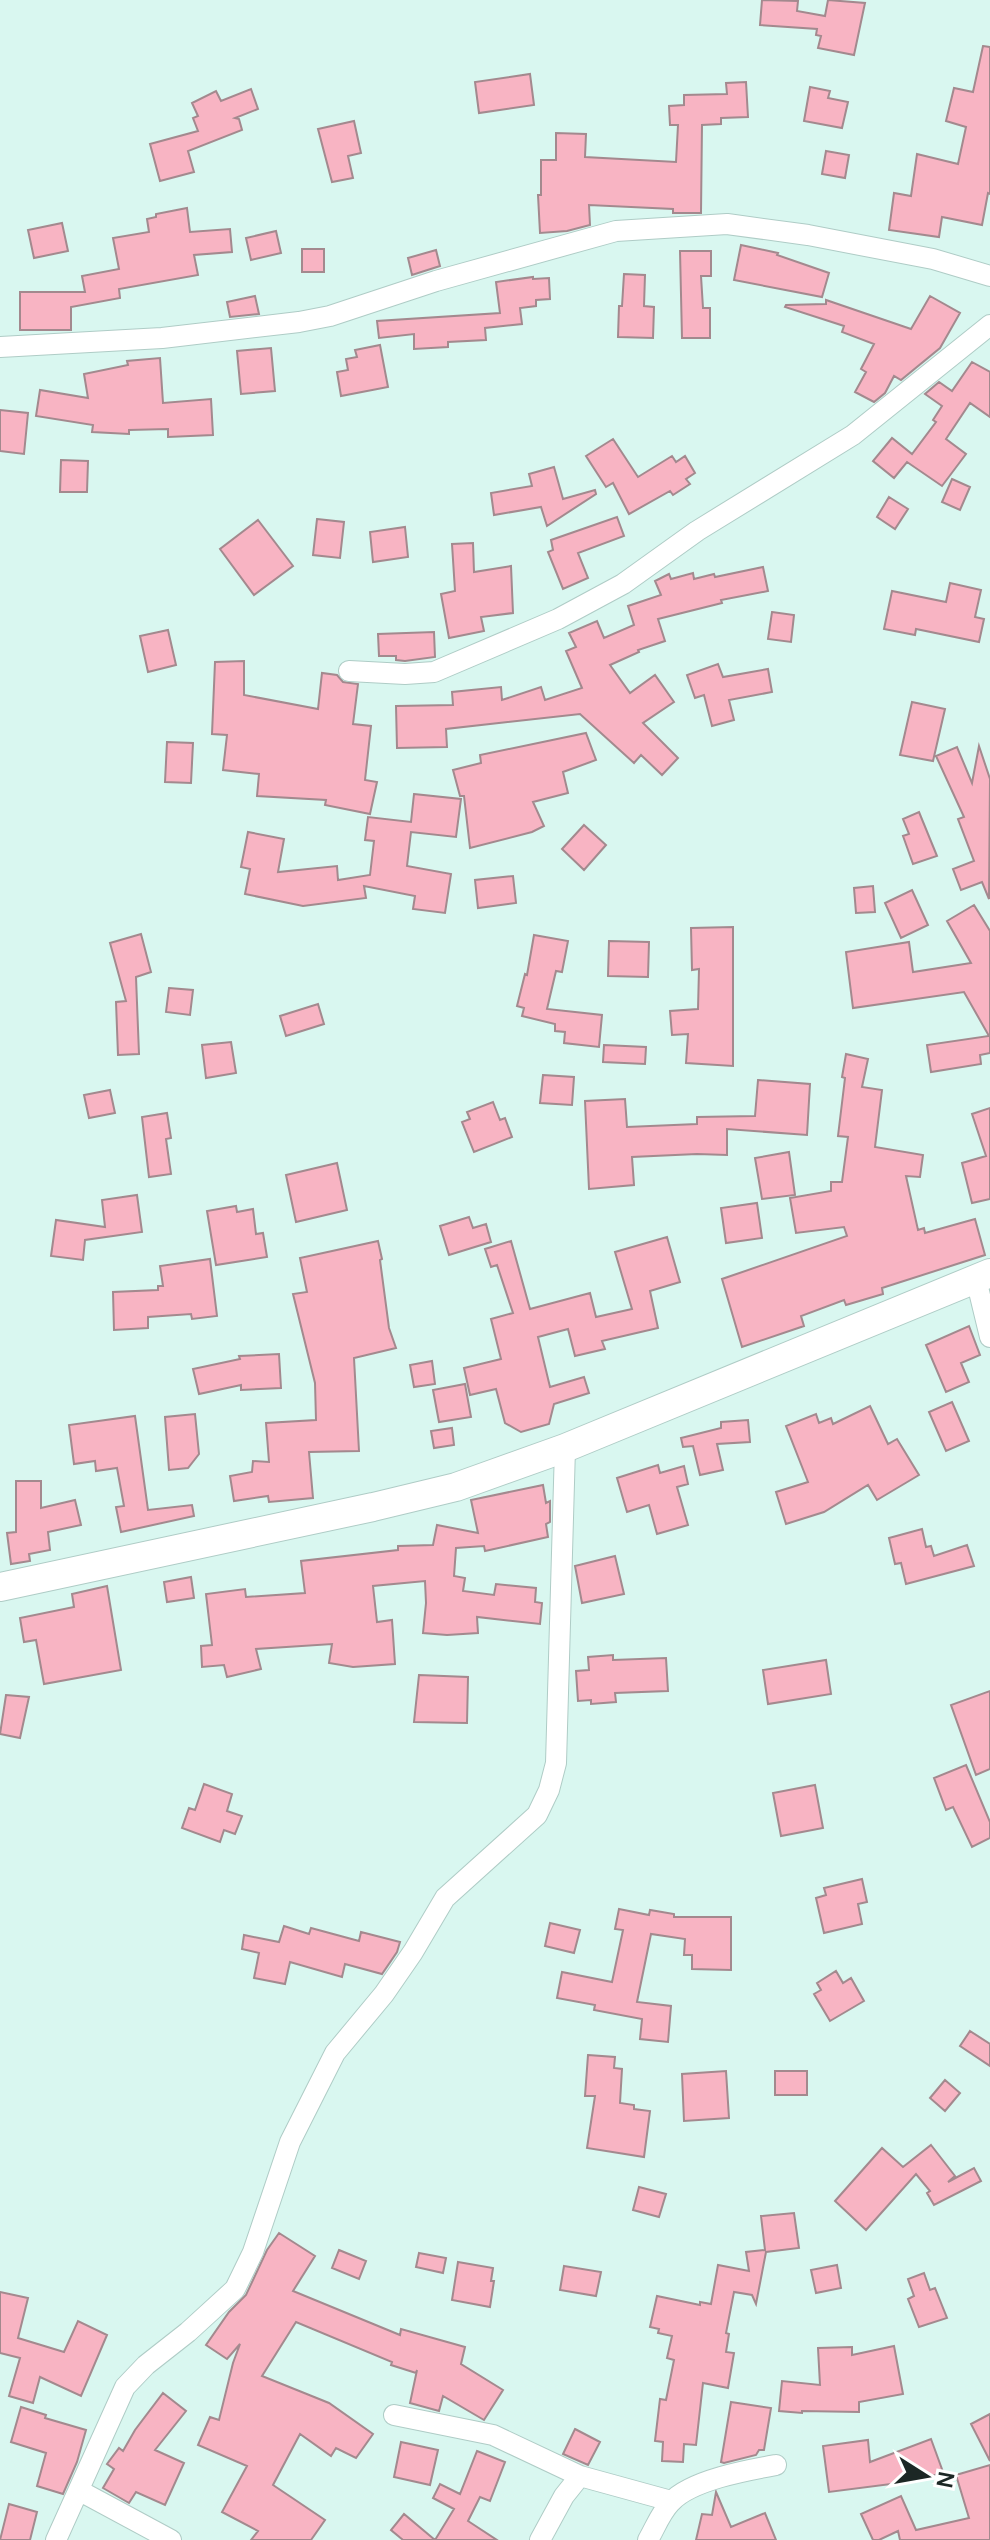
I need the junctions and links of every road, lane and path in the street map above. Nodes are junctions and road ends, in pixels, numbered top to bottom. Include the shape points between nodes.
1 (990, 276) edge
2 (990, 325) edge
3 (0, 347) edge
4 (349, 671) dead end
5 (983, 1276) edge
6 (990, 1337) edge
7 (565, 1448) junction
8 (0, 1587) edge
9 (394, 2415) dead end
10 (776, 2465) dead end
11 (580, 2476) junction
12 (80, 2491) junction
13 (671, 2501) junction
14 (56, 2540) edge
15 (171, 2540) edge
16 (540, 2540) edge
17 (648, 2540) edge

1 - 3 street via 933,259 808,235 727,224 645,227 586,239 299,322 162,338
2 - 4 street via 853,435 697,531 623,584 558,619 434,672
5 - 6 street
5 - 7 main road
7 - 8 main road via 456,1487
7 - 12 street via 558,1725 549,1790 537,1815 445,1898 384,1994 335,2053 290,2142 235,2289 125,2387
9 - 11 street via 493,2435
10 - 13 street via 733,2472
11 - 13 street
11 - 16 street
12 - 14 street
12 - 15 street
13 - 17 street

